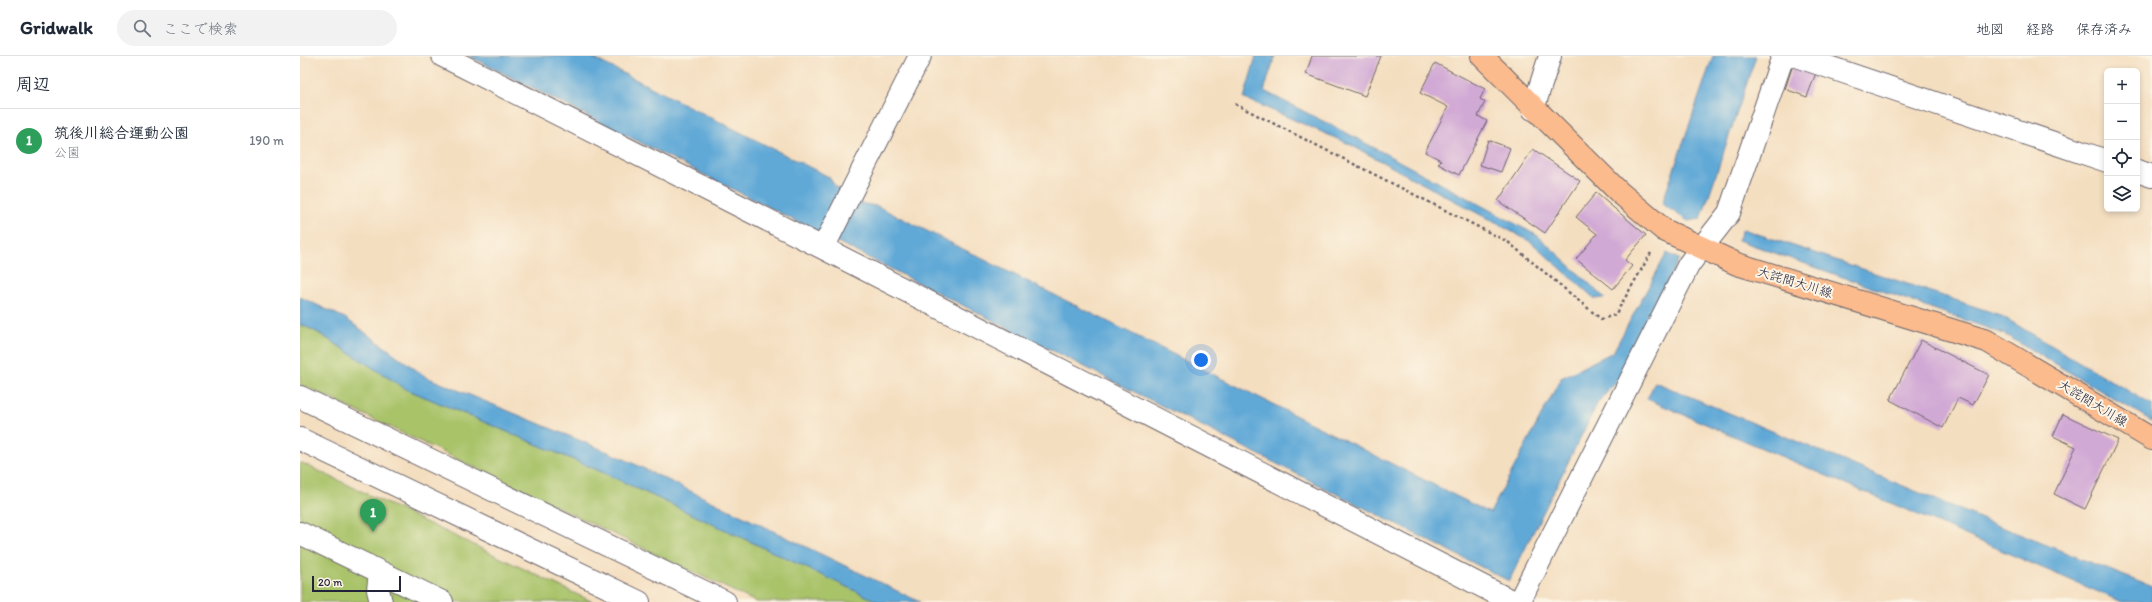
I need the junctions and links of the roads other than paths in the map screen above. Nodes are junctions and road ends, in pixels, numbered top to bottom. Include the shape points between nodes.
1 (443, 56) edge
2 (920, 56) edge
3 (1482, 56) edge
4 (1550, 56) edge
5 (1783, 56) edge
6 (1796, 56) edge
7 (1532, 109) junction
8 (2104, 160) edge
9 (2140, 172) edge
10 (2152, 176) edge
11 (823, 248) junction
12 (1701, 249) junction
13 (300, 397) edge
14 (300, 439) edge
15 (2152, 439) edge
16 (300, 533) edge
17 (380, 572) junction
18 (381, 602) edge
19 (442, 602) edge
20 (638, 602) edge
21 (725, 602) edge
22 (1513, 602) edge
23 (1519, 602) edge

1 - 11 street
2 - 11 street
3 - 7 main road, 大詫間大川線
4 - 7 street
5 - 12 street via 1729,213
6 - 8 street
7 - 12 main road, 大詫間大川線 via 1619,192 1664,230
9 - 10 street
11 - 22 street
12 - 15 main road, 大詫間大川線 via 1737,264 1987,341
12 - 23 street via 1689,264
13 - 21 street
14 - 20 street
16 - 17 street
17 - 18 street via 378,590
17 - 19 street

